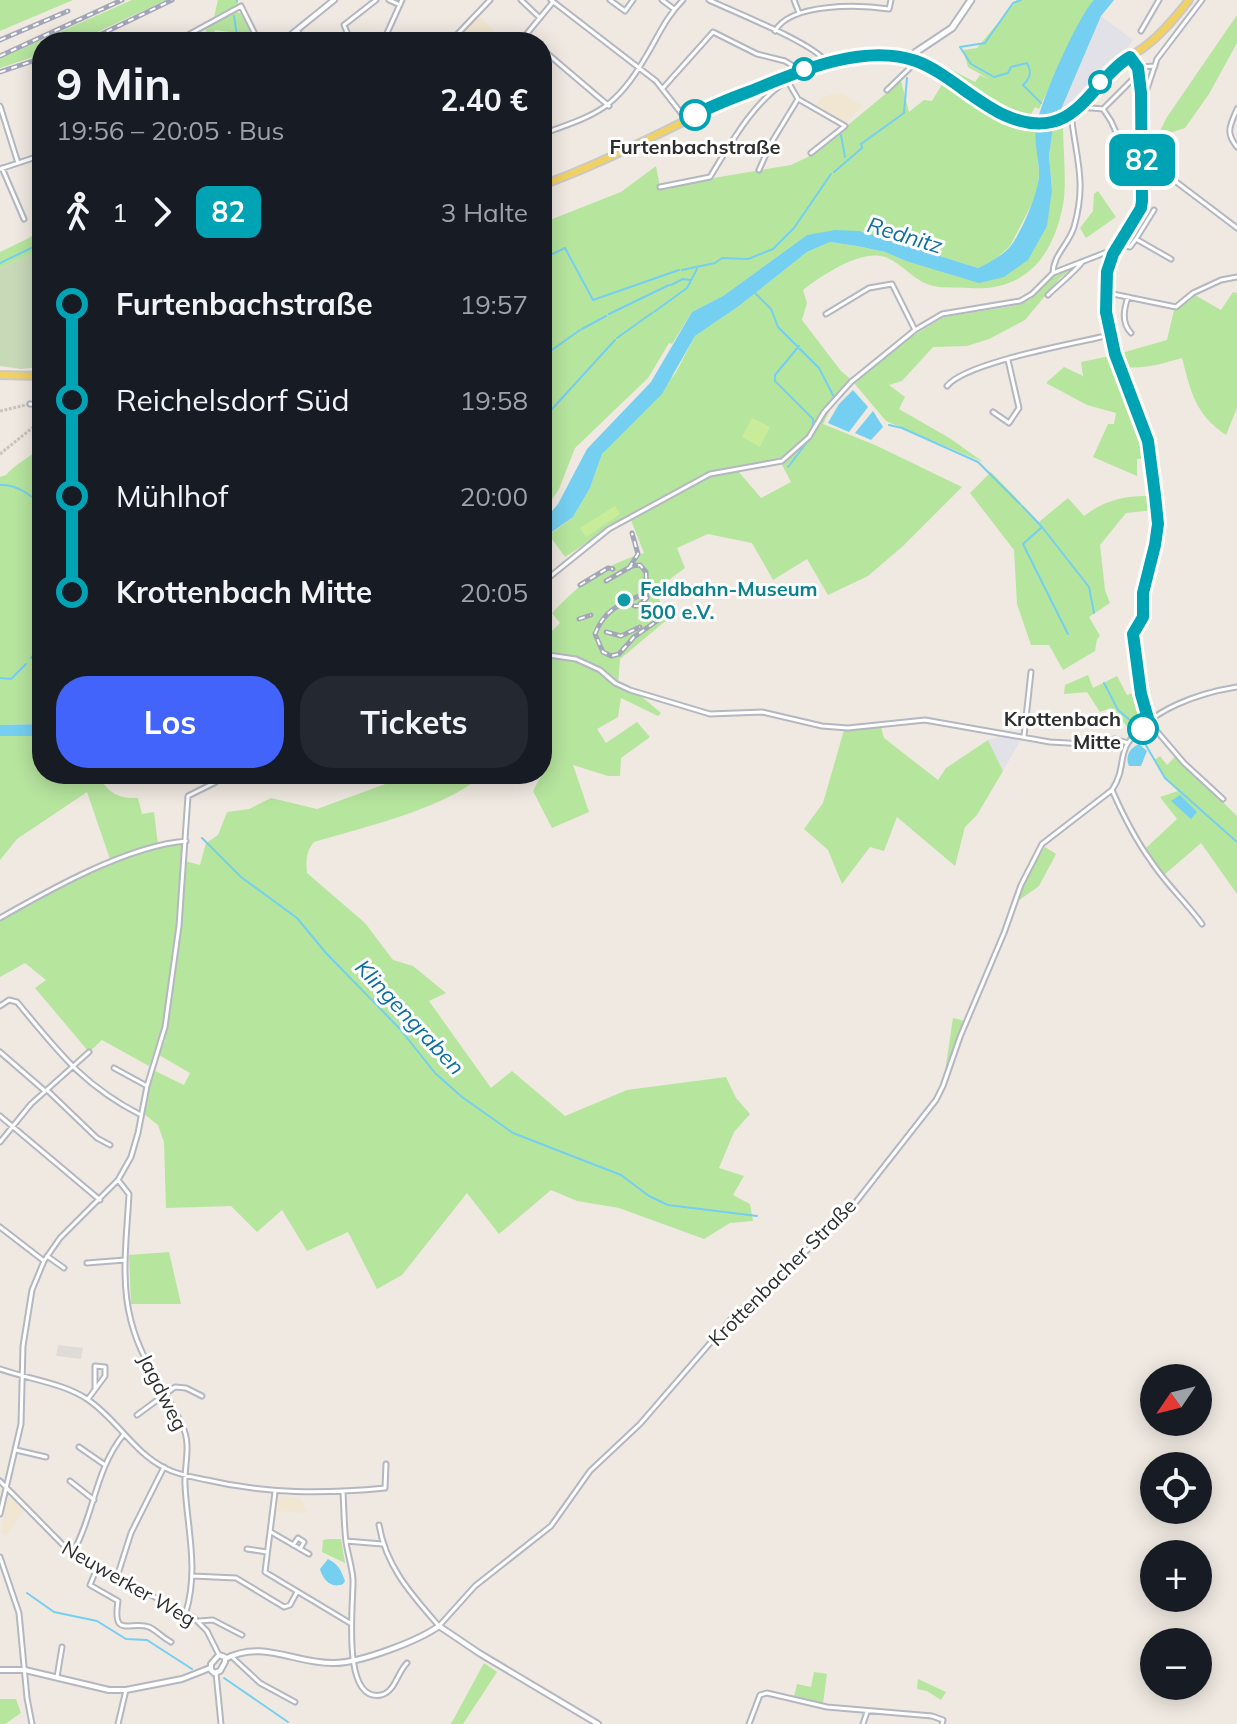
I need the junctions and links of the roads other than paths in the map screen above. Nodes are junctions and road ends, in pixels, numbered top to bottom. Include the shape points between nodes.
1 (334, 0) edge
2 (376, 0) edge
3 (389, 0) edge
4 (402, 0) edge
5 (490, 0) edge
6 (521, 0) edge
7 (530, 0) edge
8 (610, 0) edge
9 (633, 0) edge
10 (662, 0) edge
11 (683, 0) edge
12 (709, 0) edge
13 (794, 0) edge
14 (891, 0) edge
15 (971, 0) edge
16 (1159, 0) edge
17 (1189, 0) edge
18 (1202, 0) edge
19 (552, 1) edge
20 (400, 5) junction
21 (526, 5) junction
22 (674, 9) junction
23 (799, 13) junction
24 (540, 18) junction
25 (297, 28) junction
26 (775, 31) junction
27 (1141, 31) dead end
28 (193, 32) edge
29 (254, 32) edge
30 (293, 32) edge
31 (299, 32) edge
32 (347, 32) edge
33 (388, 32) edge
34 (460, 32) edge
35 (528, 32) edge
36 (1130, 57) junction
37 (552, 58) edge
38 (913, 61) junction
39 (826, 62) junction
40 (1155, 66) junction
41 (640, 67) junction
42 (1138, 68) junction
43 (799, 71) junction
44 (1139, 73) junction
45 (787, 79) junction
46 (663, 88) junction
47 (887, 90) dead end
48 (1141, 93) junction
49 (798, 99) junction
50 (0, 106) edge
51 (609, 106) junction
52 (1080, 107) junction
53 (1103, 109) junction
54 (1237, 109) edge
55 (1069, 115) junction
56 (686, 120) junction
57 (552, 130) edge
58 (1237, 147) edge
59 (811, 153) dead end
60 (1142, 156) junction
61 (32, 158) edge
62 (18, 163) junction
63 (1, 168) edge
64 (759, 170) dead end
65 (552, 181) edge
66 (660, 187) dead end
67 (1142, 190) junction
68 (1154, 210) dead end
69 (24, 219) dead end
70 (1237, 228) edge
71 (1136, 239) junction
72 (1118, 244) junction
73 (1113, 254) junction
74 (1171, 259) dead end
75 (1082, 262) junction
76 (1053, 273) junction
77 (1237, 277) edge
78 (1107, 293) junction
79 (1048, 295) dead end
80 (1128, 297) junction
81 (826, 314) dead end
82 (915, 330) junction
83 (1131, 333) dead end
84 (1110, 335) junction
85 (1008, 360) junction
86 (0, 375) edge
87 (32, 376) edge
88 (947, 386) dead end
89 (993, 412) dead end
90 (552, 575) edge
91 (552, 655) edge
92 (1031, 672) dead end
93 (1237, 687) edge
94 (1149, 722) junction
95 (1024, 736) junction
96 (1128, 743) junction
97 (211, 784) edge
98 (1112, 790) junction
99 (1223, 799) dead end
100 (186, 841) junction
101 (0, 918) edge
102 (1202, 924) dead end
103 (0, 1006) edge
104 (0, 1052) edge
105 (89, 1052) dead end
106 (72, 1068) junction
107 (114, 1068) dead end
108 (147, 1086) junction
109 (45, 1090) junction
110 (141, 1115) junction
111 (0, 1116) edge
112 (13, 1127) junction
113 (0, 1142) edge
114 (110, 1145) dead end
115 (118, 1180) junction
116 (100, 1200) junction
117 (0, 1227) edge
118 (47, 1256) junction
119 (125, 1260) junction
120 (44, 1261) junction
121 (87, 1263) dead end
122 (64, 1268) dead end
123 (0, 1369) edge
124 (23, 1378) junction
125 (95, 1388) junction
126 (164, 1394) junction
127 (202, 1396) dead end
128 (88, 1399) junction
129 (137, 1415) dead end
130 (124, 1434) junction
131 (79, 1447) dead end
132 (16, 1450) junction
133 (46, 1457) dead end
134 (386, 1464) dead end
135 (105, 1465) junction
136 (164, 1467) junction
137 (185, 1475) junction
138 (0, 1481) edge
139 (70, 1481) dead end
140 (7, 1486) junction
141 (275, 1492) junction
142 (343, 1492) junction
143 (94, 1500) junction
144 (0, 1514) edge
145 (379, 1525) dead end
146 (271, 1532) junction
147 (346, 1541) junction
148 (382, 1544) junction
149 (293, 1545) junction
150 (247, 1549) dead end
151 (300, 1549) junction
152 (268, 1552) junction
153 (72, 1554) junction
154 (309, 1554) dead end
155 (0, 1557) edge
156 (97, 1568) junction
157 (193, 1576) junction
158 (117, 1577) junction
159 (297, 1592) junction
160 (186, 1612) junction
161 (199, 1621) junction
162 (350, 1623) junction
163 (439, 1626) junction
164 (242, 1635) dead end
165 (171, 1642) dead end
166 (62, 1647) dead end
167 (219, 1655) junction
168 (228, 1658) junction
169 (353, 1660) junction
170 (407, 1663) dead end
171 (210, 1668) junction
172 (0, 1670) edge
173 (25, 1670) junction
174 (216, 1673) junction
175 (57, 1677) junction
176 (126, 1690) junction
177 (295, 1702) dead end
178 (867, 1712) junction
179 (942, 1722) edge
180 (31, 1724) edge
181 (118, 1724) edge
182 (221, 1724) edge
183 (598, 1724) edge
184 (749, 1724) edge
185 (863, 1724) edge

1 - 25 street
2 - 32 street via 344,25
3 - 20 street
4 - 20 street
5 - 34 street
6 - 21 street
7 - 21 street
8 - 9 street via 625,11
10 - 22 street
11 - 22 street
12 - 26 street
13 - 23 street
14 - 23 street via 889,9 857,5
15 - 38 main road via 952,28 916,52
16 - 27 street
17 - 36 main road via 1168,26
18 - 40 street
19 - 24 street
19 - 41 street
20 - 33 street
21 - 24 street
22 - 41 street
23 - 26 street
24 - 35 street
25 - 30 street
25 - 31 street
26 - 39 street via 819,53
28 - 29 street via 241,6
36 - 42 street
36 - 52 main road via 1109,72
37 - 51 street
38 - 39 main road via 888,57
38 - 47 street
38 - 55 main road via 1004,114 1030,123
39 - 43 main road
40 - 42 street
40 - 48 street
41 - 46 street
41 - 51 street
42 - 44 street
43 - 45 main road
43 - 46 street via 713,32
44 - 48 street
44 - 53 street
45 - 49 street
45 - 56 main road
45 - 66 street via 753,112 710,177
46 - 56 street
48 - 60 street
49 - 59 street via 845,126
49 - 64 street
50 - 62 street
51 - 57 street
52 - 53 street
52 - 55 main road
53 - 67 street
54 - 58 street via 1228,136
55 - 76 street via 1082,189 1073,232 1053,262
56 - 65 main road
60 - 67 street
60 - 70 street
61 - 62 street
62 - 63 street
63 - 69 street
67 - 72 street via 1141,208
68 - 71 street
71 - 72 street via 1130,247
71 - 74 street
72 - 73 street
73 - 75 street
73 - 78 street
75 - 76 street
75 - 79 street
76 - 82 street via 1020,301 942,314
77 - 80 street via 1193,293 1176,307
78 - 80 street
78 - 84 street
80 - 83 street via 1124,312
81 - 82 street via 869,288 892,284
82 - 90 street via 851,382 809,437 782,461 710,474 609,529
84 - 85 street
84 - 94 street via 1148,441 1158,524 1143,617 1133,634
85 - 88 street via 975,369
85 - 89 street via 1019,408 1009,423
86 - 87 main road
91 - 95 street via 576,659 630,690 704,713 762,712 848,728 925,720
92 - 95 street
93 - 94 street via 1198,695
94 - 96 street
94 - 99 street
95 - 96 street via 1068,744 1115,739
96 - 98 street via 1120,779
97 - 100 street via 188,796
98 - 102 street via 1151,861
98 - 163 street, Krottenbacher Straße via 1042,844 943,1086 845,1216 731,1319 640,1424 597,1464 551,1526 475,1586
100 - 101 street via 112,860
100 - 108 street via 165,1027
103 - 106 street via 13,999
104 - 109 street
105 - 106 street
106 - 109 street
106 - 110 street via 103,1094
107 - 108 street
108 - 110 street
109 - 112 street
109 - 114 street
110 - 115 street via 131,1157
111 - 112 street
112 - 113 street
112 - 116 street
115 - 116 street
115 - 119 street, Jagdweg via 129,1194
116 - 118 street
117 - 120 street
118 - 120 street
118 - 122 street
119 - 121 street
119 - 126 street, Jagdweg via 134,1333
120 - 124 street via 26,1318
123 - 124 street
124 - 128 street
124 - 132 street
125 - 125 street via 105,1376 105,1367 95,1366
125 - 128 street
126 - 127 street via 175,1387
126 - 129 street
126 - 137 street, Jagdweg via 187,1439
128 - 130 street
130 - 135 street
130 - 136 street
131 - 135 street
132 - 133 street
132 - 140 street
134 - 142 street via 385,1488
135 - 143 street
136 - 137 street
136 - 158 street via 131,1533
137 - 141 street
137 - 157 street, Jagdweg
138 - 140 street, Neuwerker Weg
139 - 143 street
140 - 144 street
140 - 153 street, Neuwerker Weg
141 - 142 street
141 - 146 street
142 - 147 street
143 - 153 street
145 - 148 street
146 - 149 street
146 - 152 street
147 - 148 street
147 - 162 street via 353,1581
148 - 163 street via 403,1585
149 - 151 street
149 - 151 street via 298,1538 304,1542
150 - 152 street
151 - 154 street
152 - 159 street via 265,1572
153 - 156 street, Neuwerker Weg
155 - 173 street via 19,1613
156 - 158 street, Neuwerker Weg
156 - 165 street via 90,1585 118,1601 118,1621 130,1628 148,1627
157 - 159 street via 236,1578 284,1607
157 - 160 street, Jagdweg
158 - 160 street, Neuwerker Weg
159 - 162 street
160 - 161 street, Neuwerker Weg
161 - 164 street via 213,1620
161 - 167 street, Neuwerker Weg
162 - 169 street
163 - 169 street via 418,1639
163 - 183 street
166 - 175 street
167 - 168 street
167 - 171 street
168 - 169 street via 263,1650 335,1663
168 - 174 street
168 - 177 street
169 - 170 street via 359,1683 380,1696 391,1690
171 - 174 street
171 - 176 street
172 - 173 street
173 - 175 street
173 - 180 street
174 - 182 street
175 - 176 street
176 - 181 street
178 - 179 street via 932,1716
178 - 184 street via 767,1693 756,1701
178 - 185 street

